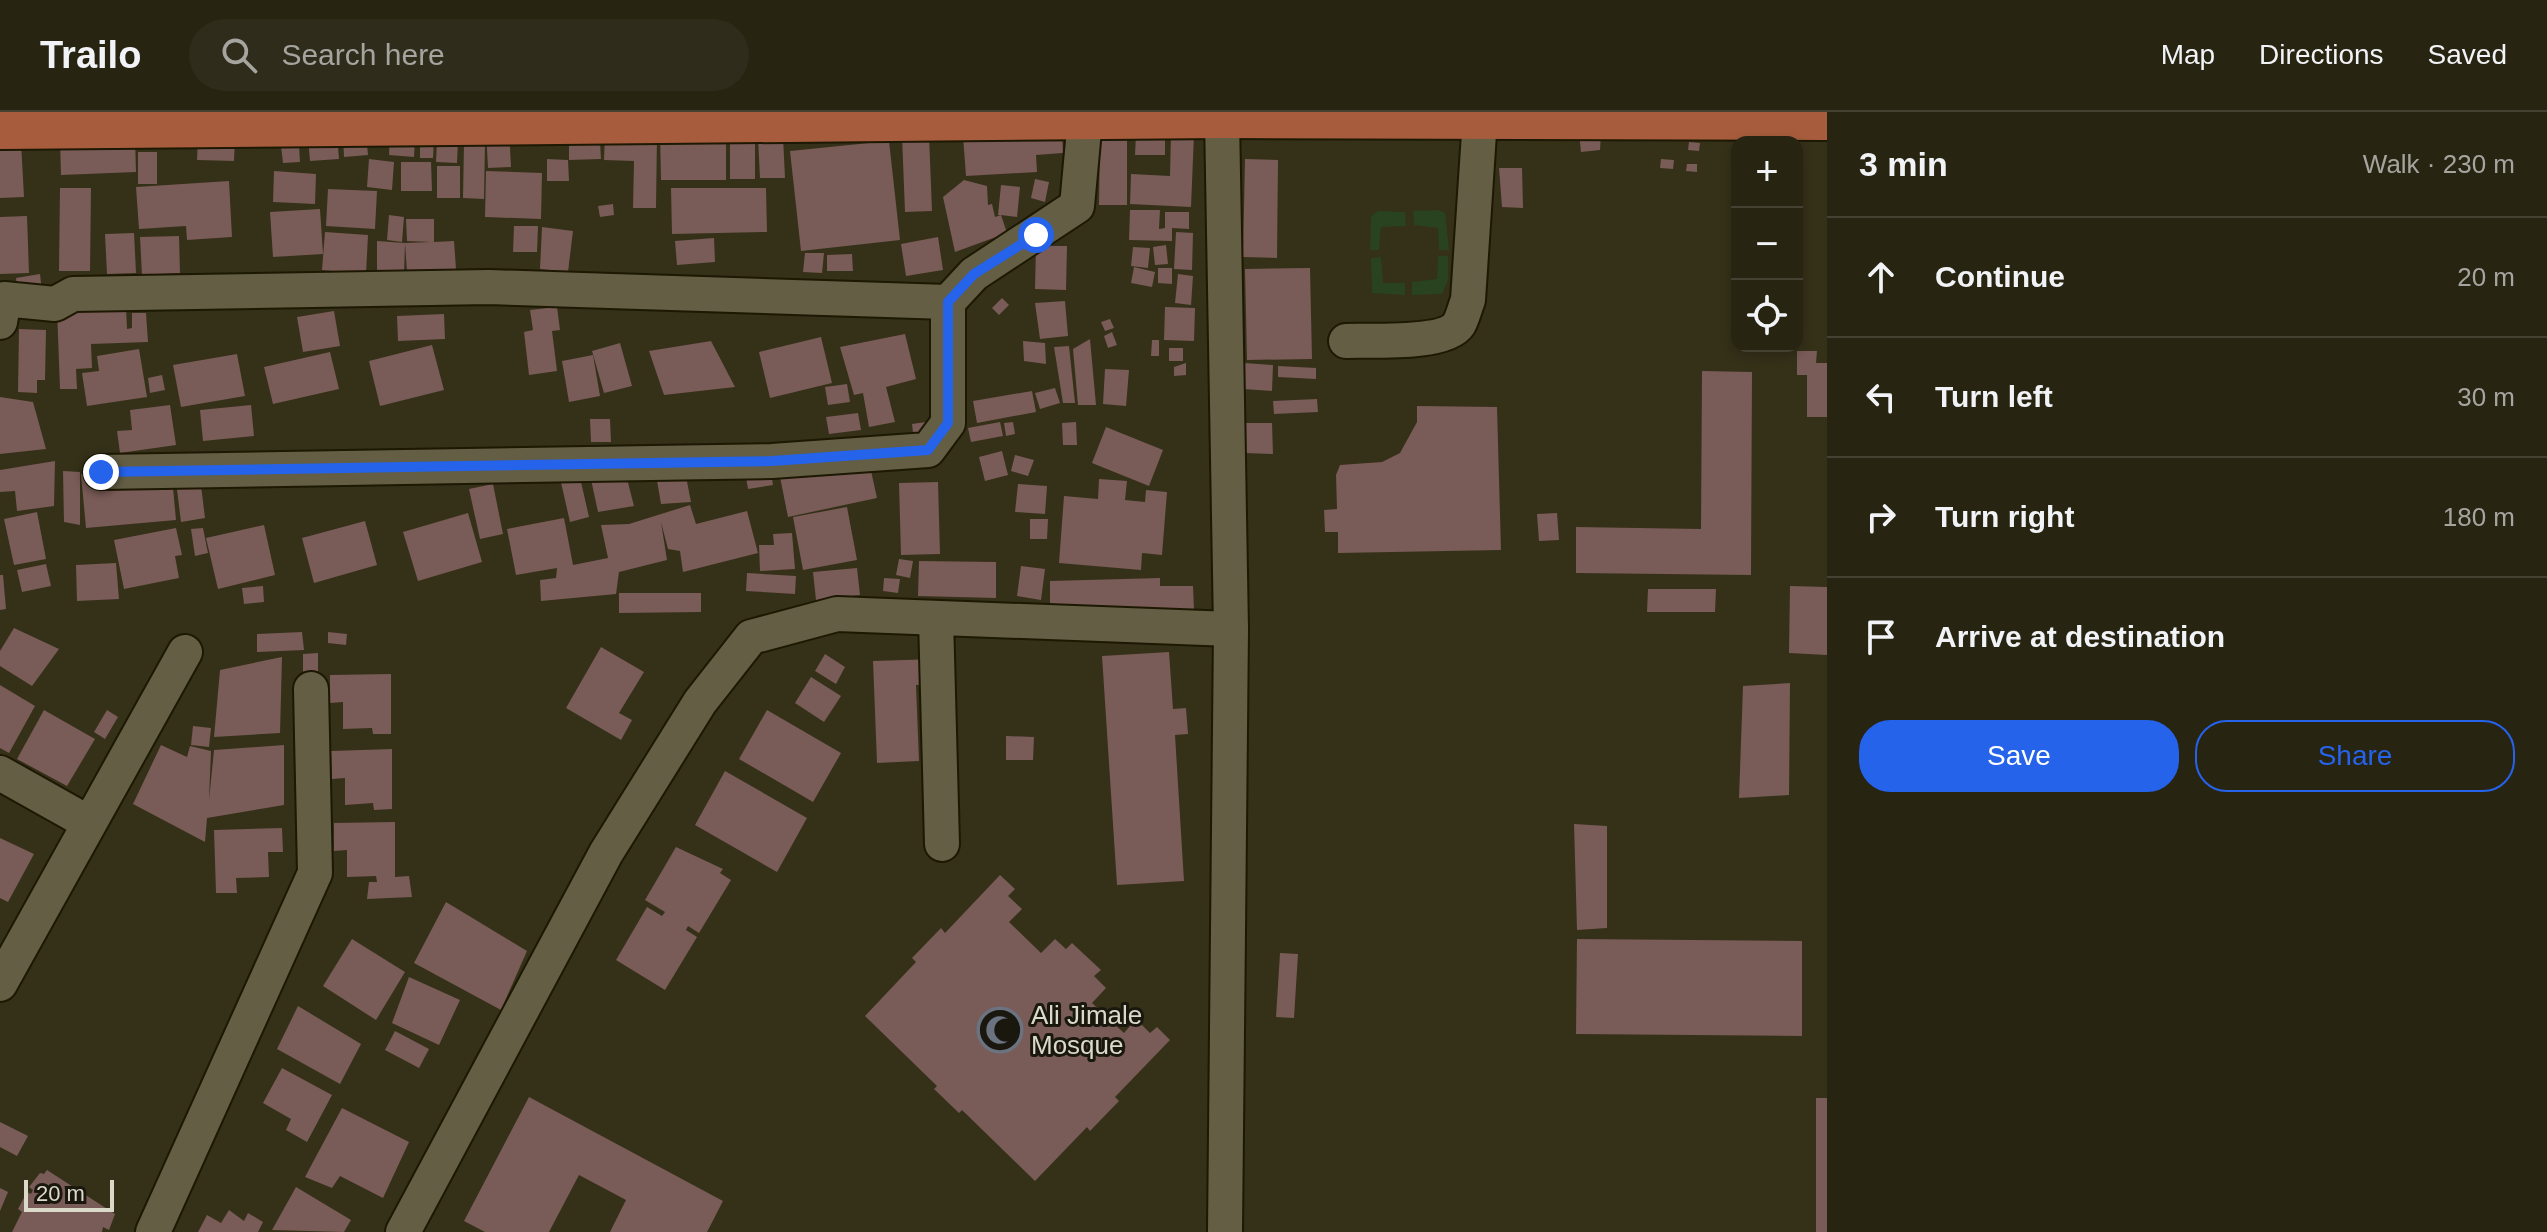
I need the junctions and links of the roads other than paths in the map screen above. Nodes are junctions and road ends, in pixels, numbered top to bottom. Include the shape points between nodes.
1 (713, 116) edge
2 (1771, 116) edge
3 (1222, 117) junction
4 (1480, 118) junction
5 (1085, 119) junction
6 (1827, 119) edge
7 (0, 128) edge
8 (948, 302) junction
9 (0, 322) edge
10 (1346, 341) dead end
11 (101, 472) dead end
12 (936, 618) junction
13 (1231, 629) junction
14 (185, 652) dead end
15 (311, 689) dead end
16 (0, 773) edge
17 (89, 823) junction
18 (942, 844) dead end
19 (9, 948) edge
20 (0, 984) edge
21 (153, 1232) edge
22 (403, 1232) edge
23 (1225, 1232) edge

1 - 5 main road
1 - 7 main road
2 - 4 main road
2 - 6 main road
3 - 4 main road
3 - 5 main road
3 - 13 street
4 - 10 street via 1468,300 1459,325 1415,340
5 - 8 street via 1077,206 974,274
8 - 9 street via 489,287 73,294 55,304 4,299
8 - 11 street via 948,423 928,450 772,461
12 - 13 street
12 - 18 street
12 - 22 street via 837,614 751,637 700,702 606,853
13 - 23 street
14 - 17 street
15 - 21 street via 315,873
16 - 17 street
17 - 19 street
19 - 20 street

